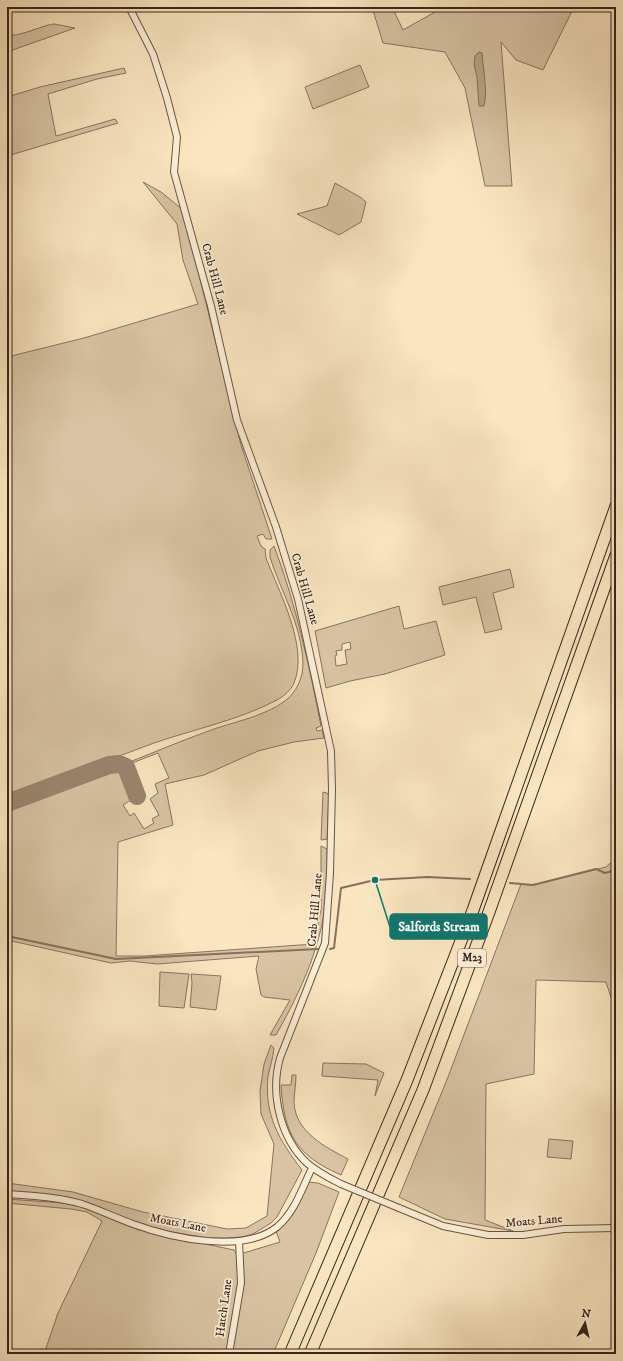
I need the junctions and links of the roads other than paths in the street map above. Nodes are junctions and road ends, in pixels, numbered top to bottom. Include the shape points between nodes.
1 (129, 7) edge
2 (616, 506) edge
3 (616, 555) edge
4 (312, 1168) junction
5 (322, 1174) joint
6 (7, 1194) edge
7 (616, 1228) edge
8 (239, 1242) junction
9 (229, 1354) edge
10 (290, 1354) edge
11 (310, 1354) edge

1 - 4 street, Crab Hill Lane via 153,54 167,98 177,137 174,172 211,306 237,420 273,518 298,599 331,751 330,873 325,946 285,1043 276,1079 277,1104 286,1132 298,1153
2 - 10 highway, M23 via 470,918 407,1080
3 - 11 highway, M23 via 426,1082
4 - 5 street, Crab Hill Lane
4 - 8 street, Moats Lane via 297,1201 282,1222 263,1236
5 - 7 street, Moats Lane, bridge via 443,1226 488,1235
6 - 8 street, Moats Lane via 81,1204 134,1225 190,1238
8 - 9 street, Hatch Lane via 241,1283

